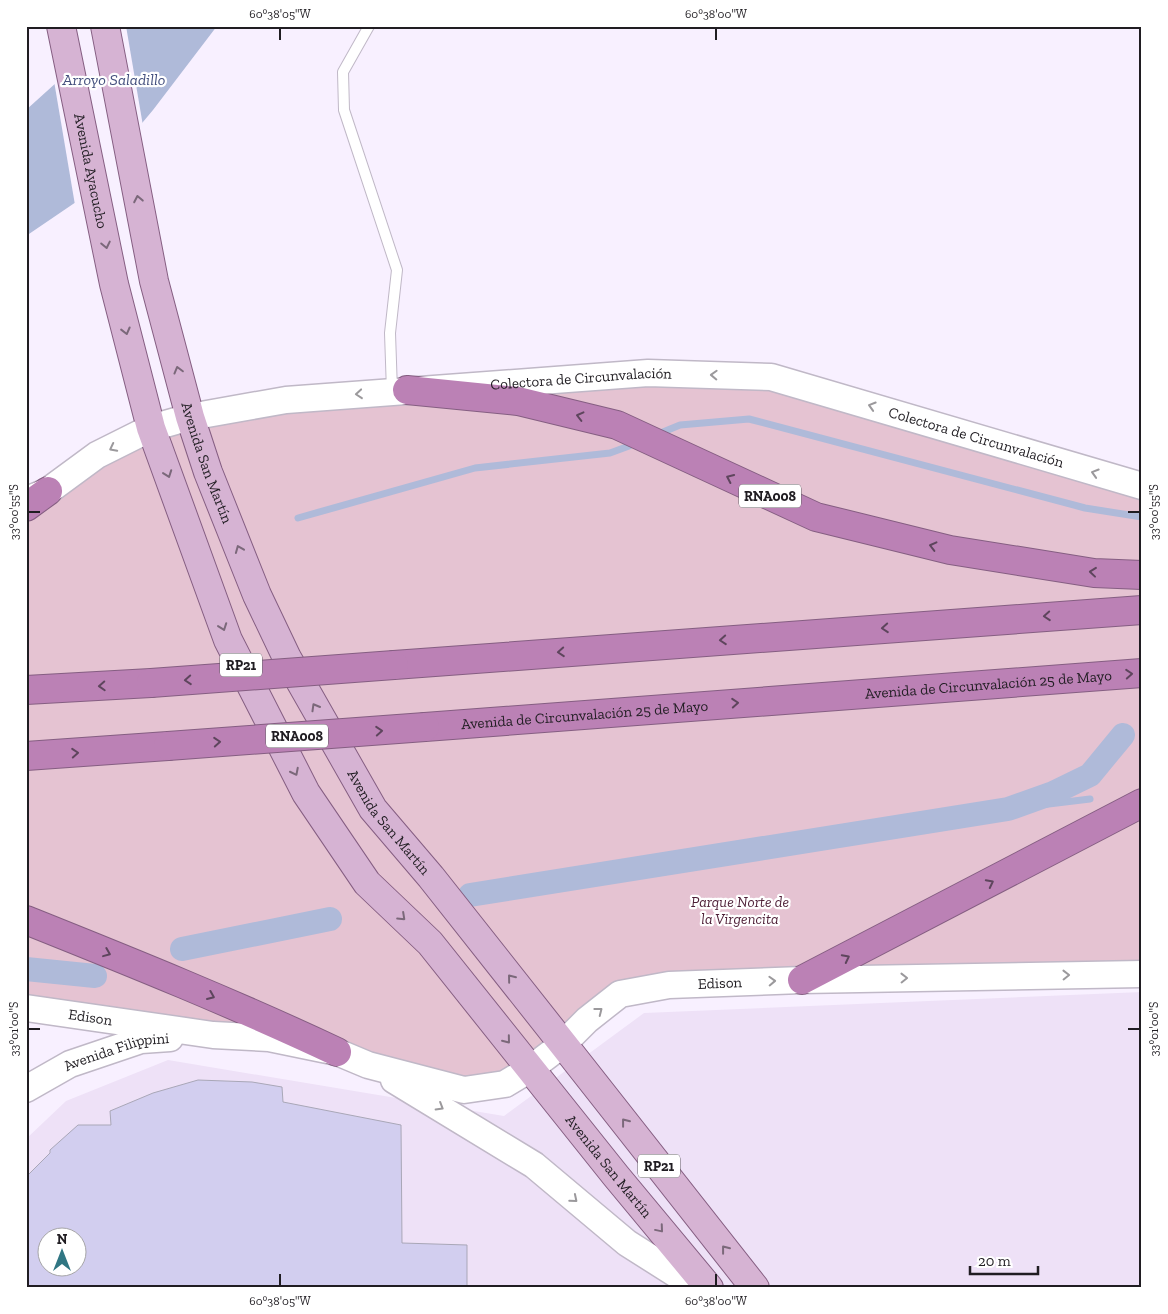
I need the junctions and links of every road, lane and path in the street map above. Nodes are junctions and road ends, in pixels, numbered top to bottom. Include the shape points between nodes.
1 (61, 26) edge
2 (105, 26) edge
3 (368, 26) edge
4 (114, 284) joint
5 (400, 391) junction
6 (190, 417) junction
7 (151, 428) junction
8 (1142, 486) edge
9 (37, 496) edge
10 (26, 508) edge
11 (1142, 575) edge
12 (1142, 610) edge
13 (1142, 673) edge
14 (26, 690) edge
15 (26, 756) edge
16 (1142, 803) edge
17 (26, 920) edge
18 (1142, 974) edge
19 (802, 980) junction
20 (26, 1008) edge
21 (213, 1036) junction
22 (563, 1044) junction
23 (337, 1052) junction
24 (368, 1064) junction
25 (530, 1069) junction
26 (26, 1089) edge
27 (698, 1288) edge
28 (709, 1288) edge
29 (755, 1288) edge

1 -> 4 main road, Avenida Ayacucho
6 -> 2 main road, Avenida San Martín via 154,281
3 - 5 lane via 343,72 344,110 397,270 390,333
4 -> 7 main road, Avenida San Martín
5 -> 6 main road, Colectora de Circunvalación via 286,400
8 -> 5 main road, Colectora de Circunvalación via 771,377 648,373
11 -> 5 highway, RNA008 via 1094,573 950,550 816,517 617,425 518,400
6 - 7 main road, Colectora de Circunvalación
22 -> 6 main road, Avenida San Martín / RP21 via 373,809 288,658 257,595 208,472
7 -> 9 main road, Colectora de Circunvalación via 97,455
7 -> 25 main road, Avenida San Martín / RP21 via 228,640 306,793 367,884 430,943
9 - 10 highway
12 -> 14 highway, bridge
15 -> 13 highway, Avenida de Circunvalación 25 de Mayo / RNA008, bridge
19 -> 16 highway
17 -> 23 highway
19 -> 18 main road, Edison
22 -> 19 main road, Edison via 620,994 669,985
20 - 21 main road, Edison
21 - 23 main road, Edison via 269,1038
21 - 26 main road, Avenida Filippini via 140,1040 70,1064
22 - 25 main road, Edison
29 -> 22 main road, Avenida San Martín / RP21
23 - 24 main road, Edison
24 - 25 main road, Edison via 464,1090 505,1084
24 -> 27 main road via 534,1165 626,1243
25 -> 28 main road, Avenida San Martín / RP21

